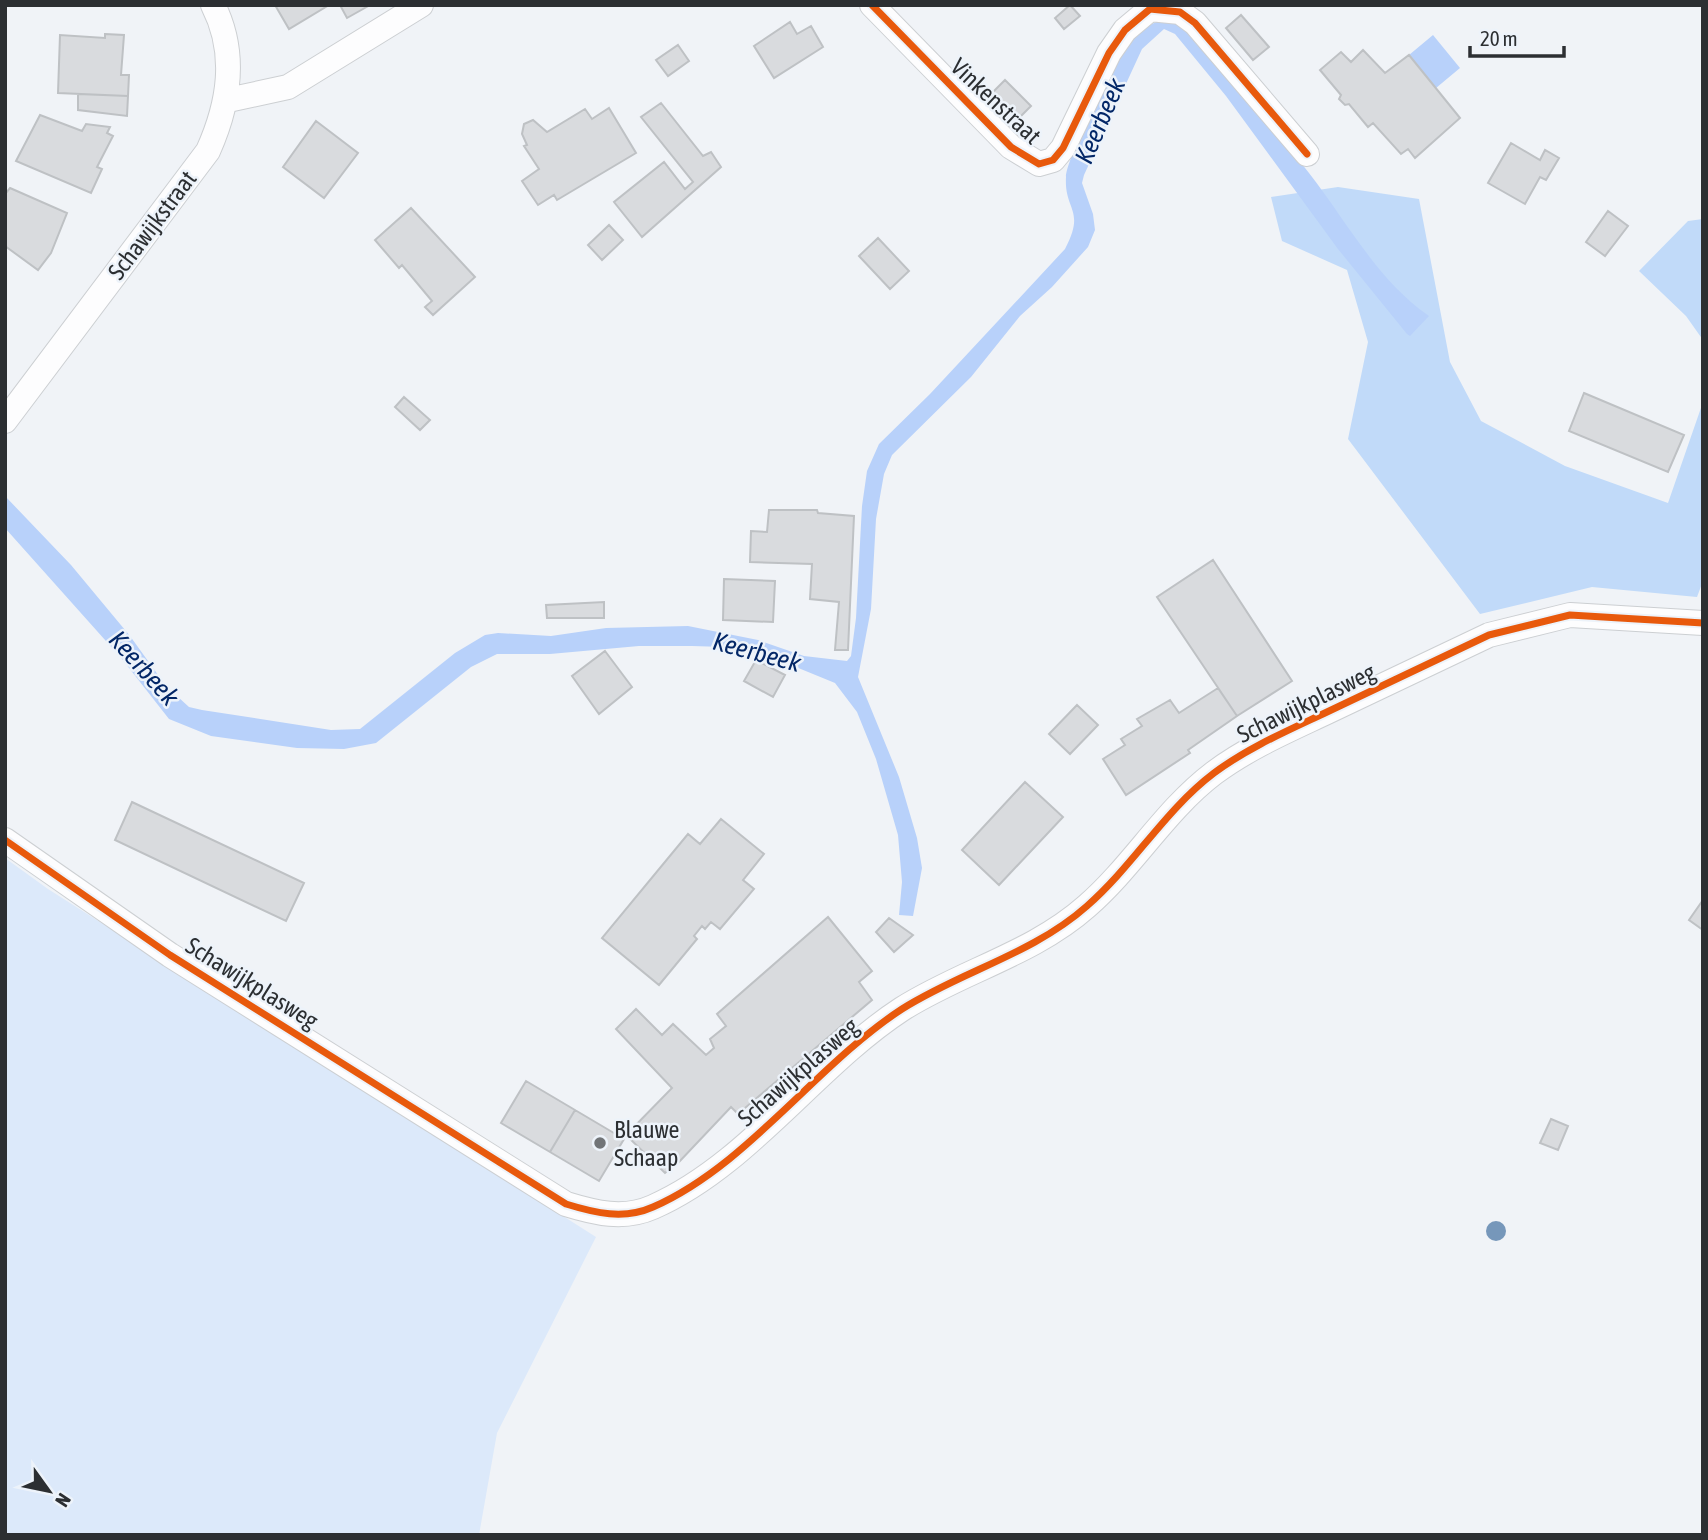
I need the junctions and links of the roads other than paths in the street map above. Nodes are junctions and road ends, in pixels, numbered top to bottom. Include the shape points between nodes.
1 (213, 5) edge
2 (421, 5) edge
3 (872, 5) edge
4 (228, 100) junction
5 (1307, 154) dead end
6 (5, 421) edge
7 (1703, 623) edge
8 (5, 840) edge

1 - 4 street, Schawijkstraat via 228,56
2 - 4 street via 288,87
3 - 5 street, Vinkenstraat via 1011,147 1039,164 1053,160 1063,148 1109,53 1125,30 1150,9 1180,12 1195,23
4 - 6 street, Schawijkstraat via 208,151
7 - 8 street, Schawijkplasweg via 1570,615 1527,623 1489,635 1253,747 1213,774 1175,810 1085,908 1019,952 902,1009 697,1182 652,1208 618,1215 566,1204 170,955

